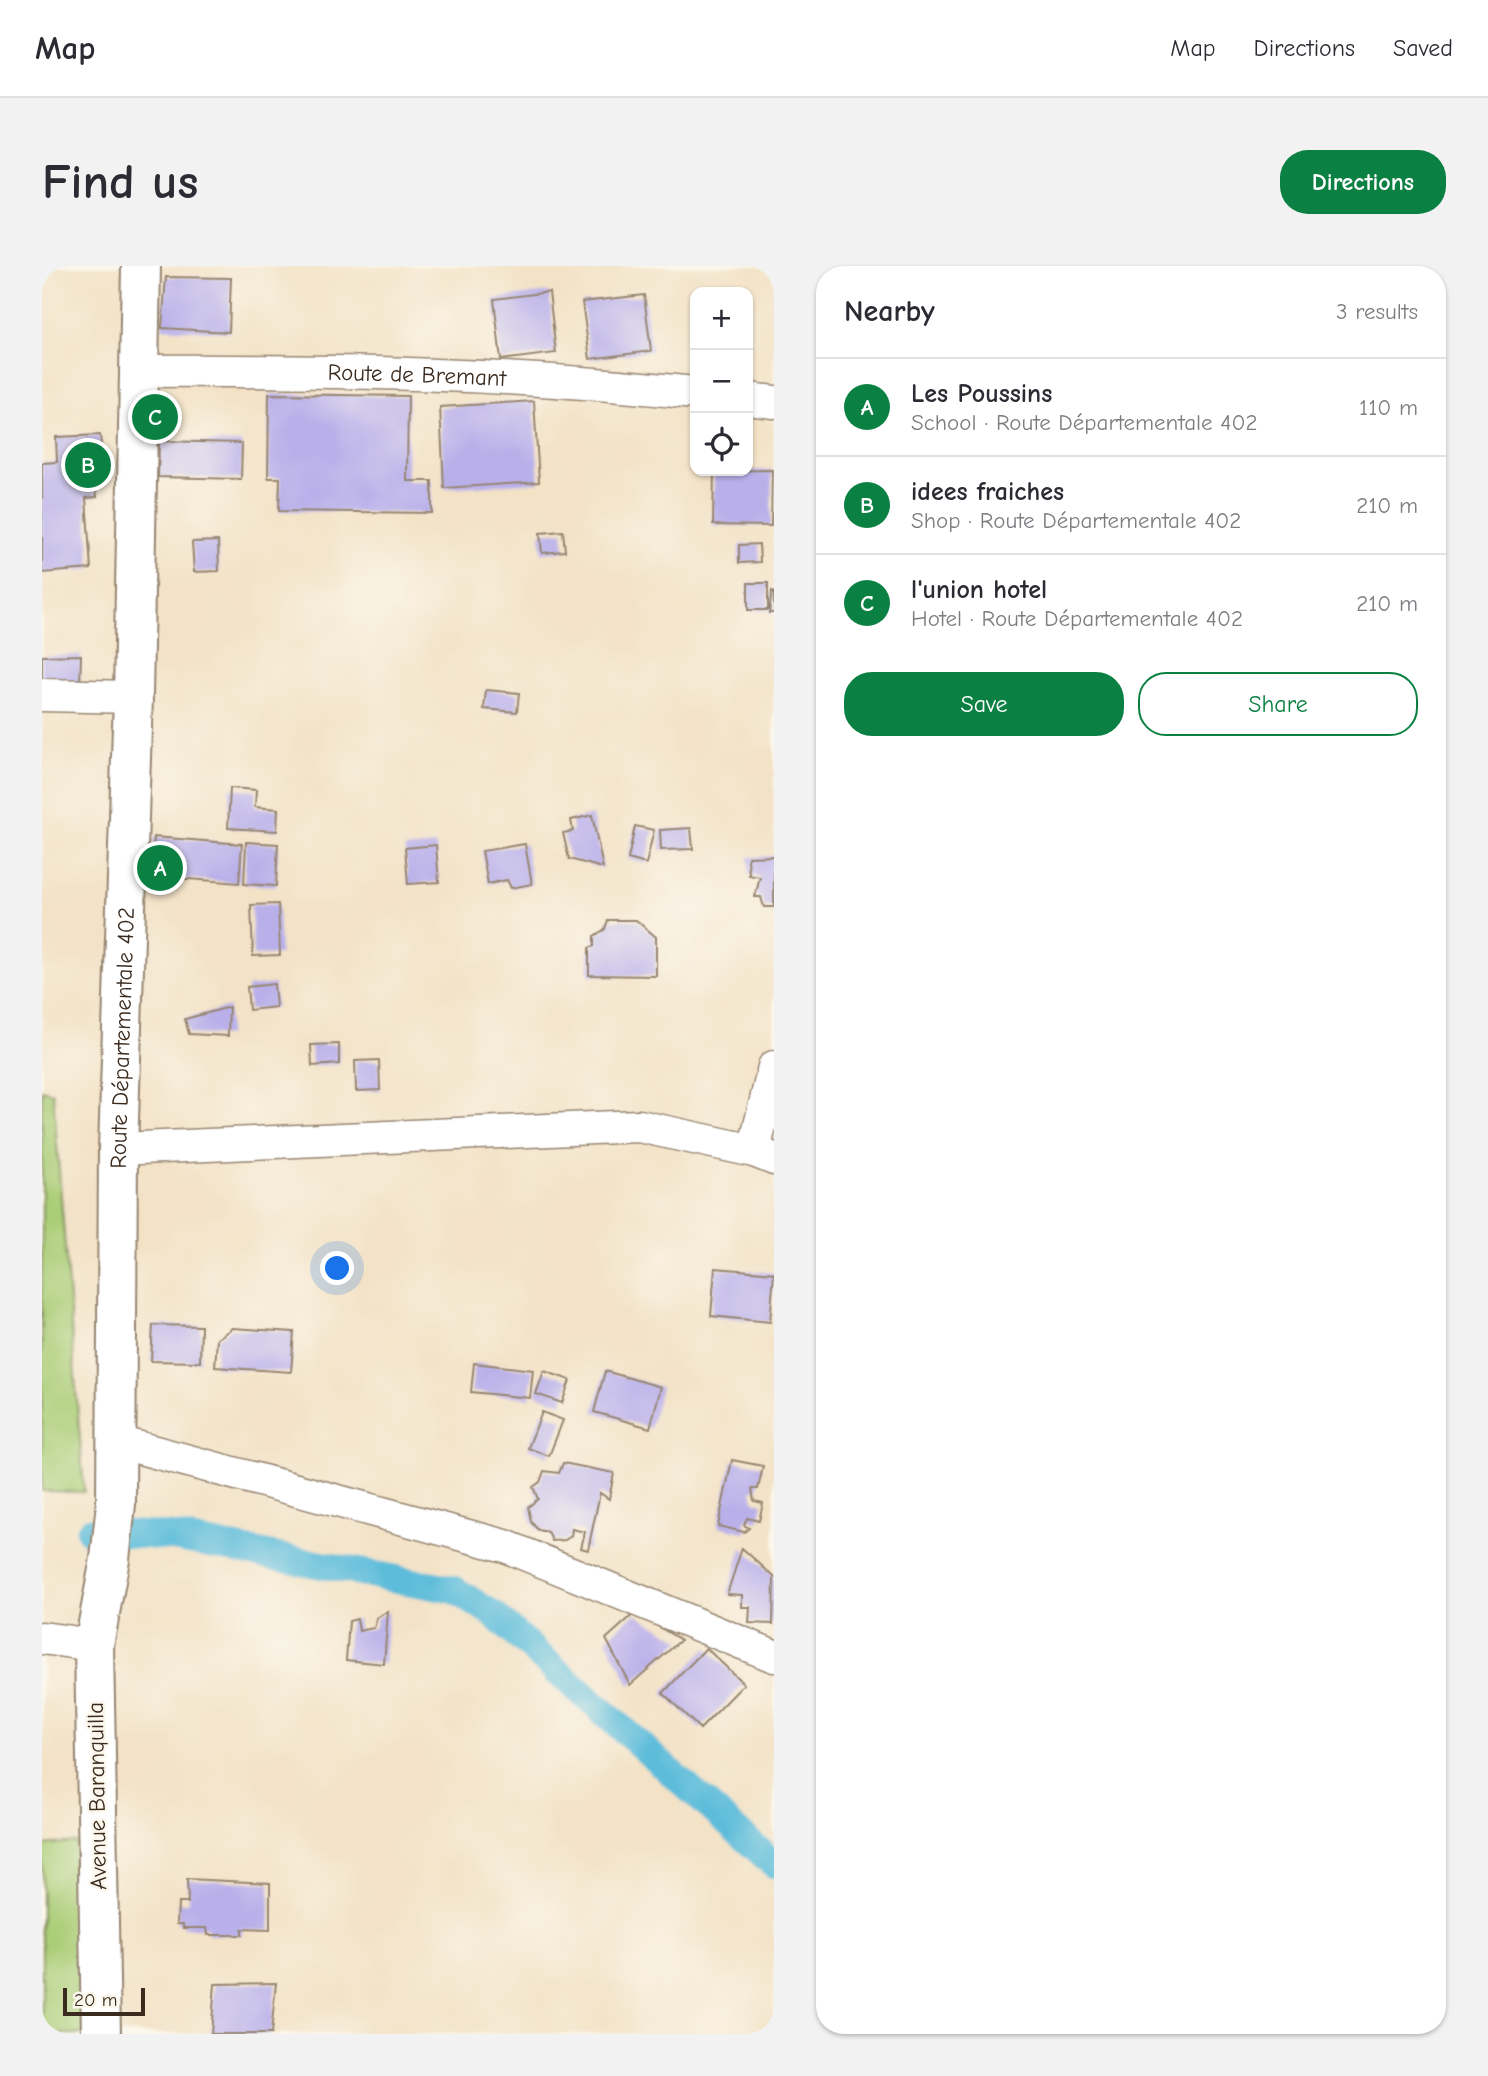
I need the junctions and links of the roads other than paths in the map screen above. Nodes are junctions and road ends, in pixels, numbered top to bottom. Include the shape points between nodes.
1 (141, 266) edge
2 (137, 371) junction
3 (690, 392) edge
4 (753, 400) edge
5 (774, 402) edge
6 (42, 695) edge
7 (133, 697) junction
8 (774, 1067) edge
9 (118, 1149) junction
10 (764, 1155) edge
11 (114, 1440) junction
12 (110, 1559) joint
13 (42, 1638) edge
14 (94, 1645) junction
15 (774, 1656) edge
16 (101, 2034) edge

1 - 2 main road, Route Départementale 402
2 - 3 street, Route de Bremant via 352,370 592,382
2 - 7 main road, Route Départementale 402
4 - 5 street
6 - 7 street
7 - 9 main road, Route Départementale 402
8 - 10 street
9 - 10 street via 639,1126
9 - 11 main road, Route Départementale 402
11 - 12 main road, Route Départementale 402 via 116,1504
11 - 15 street via 505,1546
12 - 14 main road, Avenue Baranquilla
13 - 14 street
14 - 16 main road, Avenue Baranquilla

